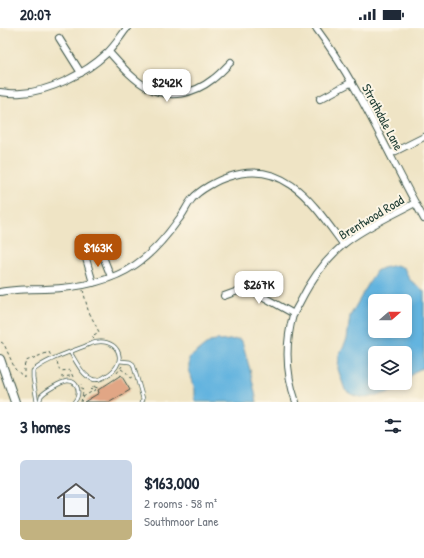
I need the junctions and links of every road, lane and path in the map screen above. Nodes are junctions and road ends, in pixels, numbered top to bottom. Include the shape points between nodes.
1 (127, 28) edge
2 (316, 28) edge
3 (59, 38) dead end
4 (108, 52) junction
5 (231, 62) dead end
6 (81, 73) junction
7 (352, 82) junction
8 (0, 92) edge
9 (320, 100) dead end
10 (424, 137) edge
11 (390, 154) junction
12 (415, 203) junction
13 (424, 219) edge
14 (344, 244) junction
15 (111, 277) junction
16 (252, 281) dead end
17 (93, 283) junction
18 (251, 290) junction
19 (0, 292) edge
20 (224, 296) dead end
21 (294, 314) junction
22 (70, 352) junction
23 (0, 360) edge
24 (120, 361) junction
25 (121, 369) dead end
26 (137, 376) junction
27 (96, 383) dead end
28 (98, 385) dead end
29 (98, 388) junction
30 (83, 398) dead end
31 (15, 402) edge
32 (38, 402) edge
33 (74, 402) edge
34 (142, 402) edge
35 (296, 402) edge

1 - 4 street
2 - 7 street, Strathdale Lane
3 - 6 street
4 - 5 street via 147,87 164,94 176,95 201,87 214,79
4 - 6 street
6 - 8 street via 36,91
7 - 9 street
7 - 11 street, Strathdale Lane
10 - 11 street
11 - 12 street, Strathdale Lane
12 - 13 street, Strathdale Lane
12 - 14 street, Brentwood Road
14 - 15 street via 292,184 273,175 252,172 218,180 193,198 164,240 135,265
14 - 21 street, Brentwood Road via 320,268
15 - 17 street
15 - 17 street via 100,249 89,250 85,255
16 - 18 street
17 - 19 street via 71,288 14,289
18 - 20 street
18 - 21 street
21 - 35 street, Brentwood Road via 288,365
22 - 24 lane via 104,341 114,346
22 - 24 lane via 84,372 96,380 115,371
22 - 32 lane via 33,371
23 - 31 street
24 - 26 lane via 133,364
25 - 26 path via 130,378
26 - 34 lane via 144,398
27 - 29 path via 90,389
28 - 29 path
29 - 30 path
32 - 33 lane via 44,393 67,381 76,385 78,390

